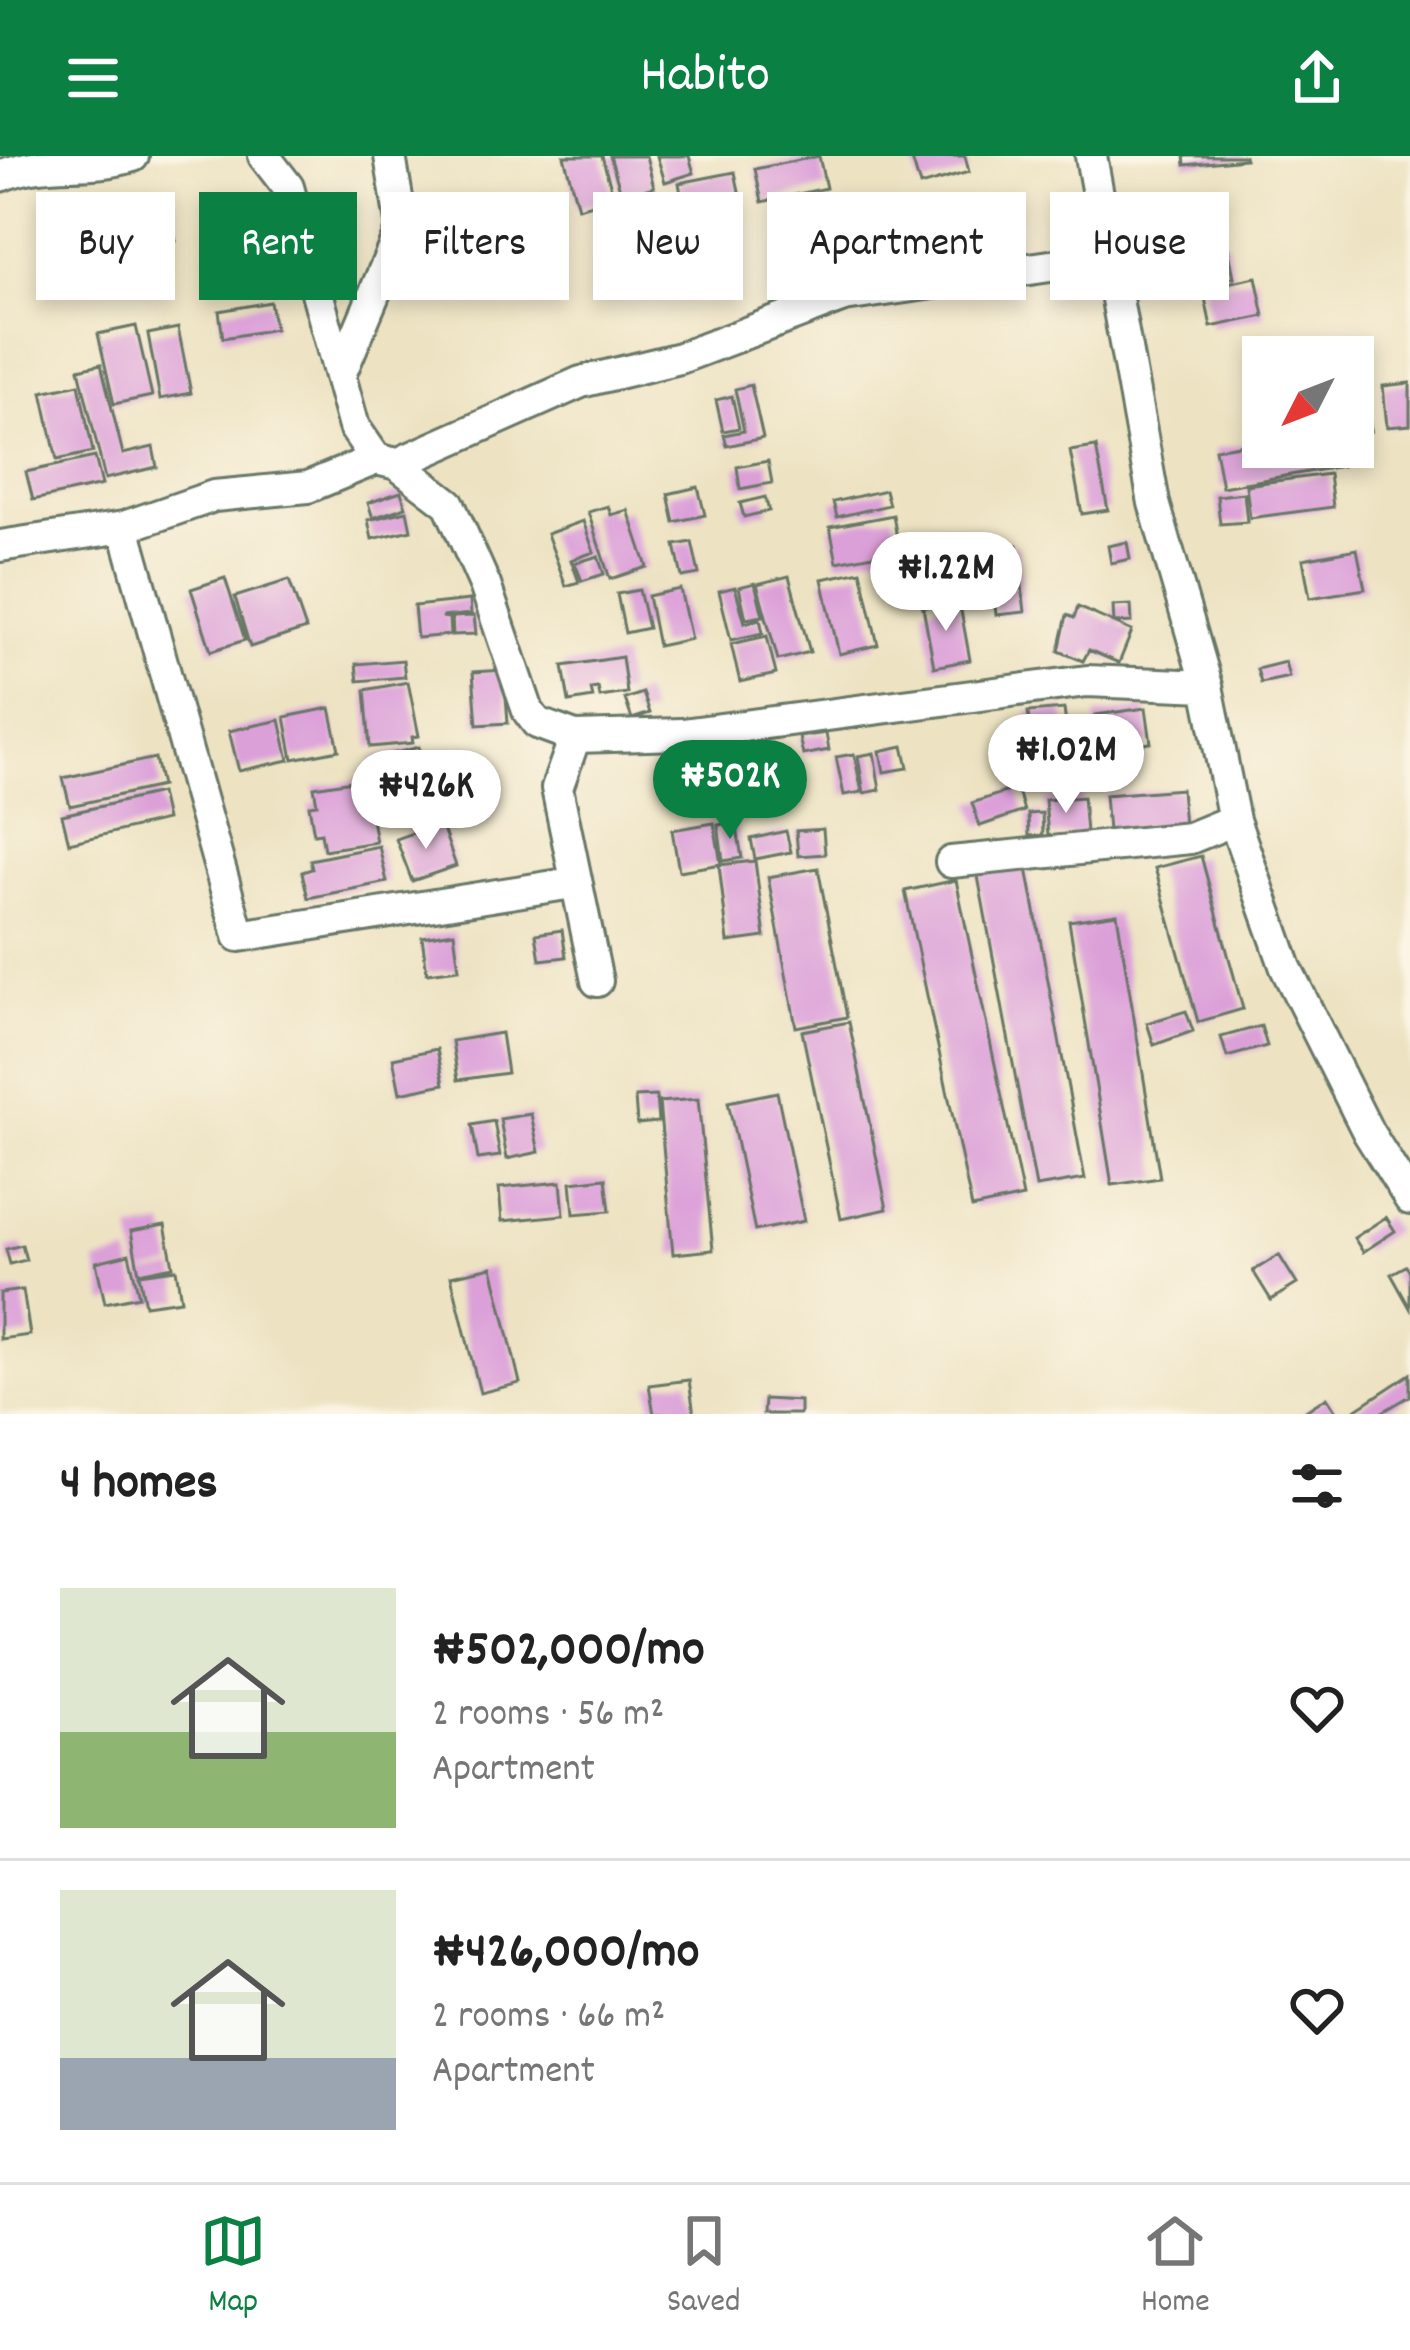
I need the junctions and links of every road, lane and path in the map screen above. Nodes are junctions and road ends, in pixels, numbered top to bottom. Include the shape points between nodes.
1 (133, 156) edge
2 (264, 156) edge
3 (390, 156) edge
4 (1091, 156) edge
5 (0, 176) edge
6 (1097, 192) edge
7 (1050, 270) edge
8 (1117, 300) edge
9 (340, 375) junction
10 (386, 462) junction
11 (124, 527) junction
12 (0, 546) edge
13 (1208, 686) junction
14 (574, 737) junction
15 (1234, 820) junction
16 (951, 862) dead end
17 (573, 883) junction
18 (597, 981) dead end
19 (1410, 1199) edge

1 - 5 street via 32,161
2 - 9 street via 288,187
3 - 9 street via 402,228
4 - 6 street
7 - 10 street via 844,296 680,358 581,382
8 - 13 street via 1154,503
9 - 10 street via 354,427
10 - 11 street via 308,487 214,496
10 - 14 street via 449,504 528,711 537,723
11 - 12 street
11 - 17 street via 239,936
13 - 14 street via 1087,681 682,734
13 - 15 street
14 - 17 street via 557,788
15 - 16 street via 1190,838
15 - 19 street via 1286,968
17 - 18 street

